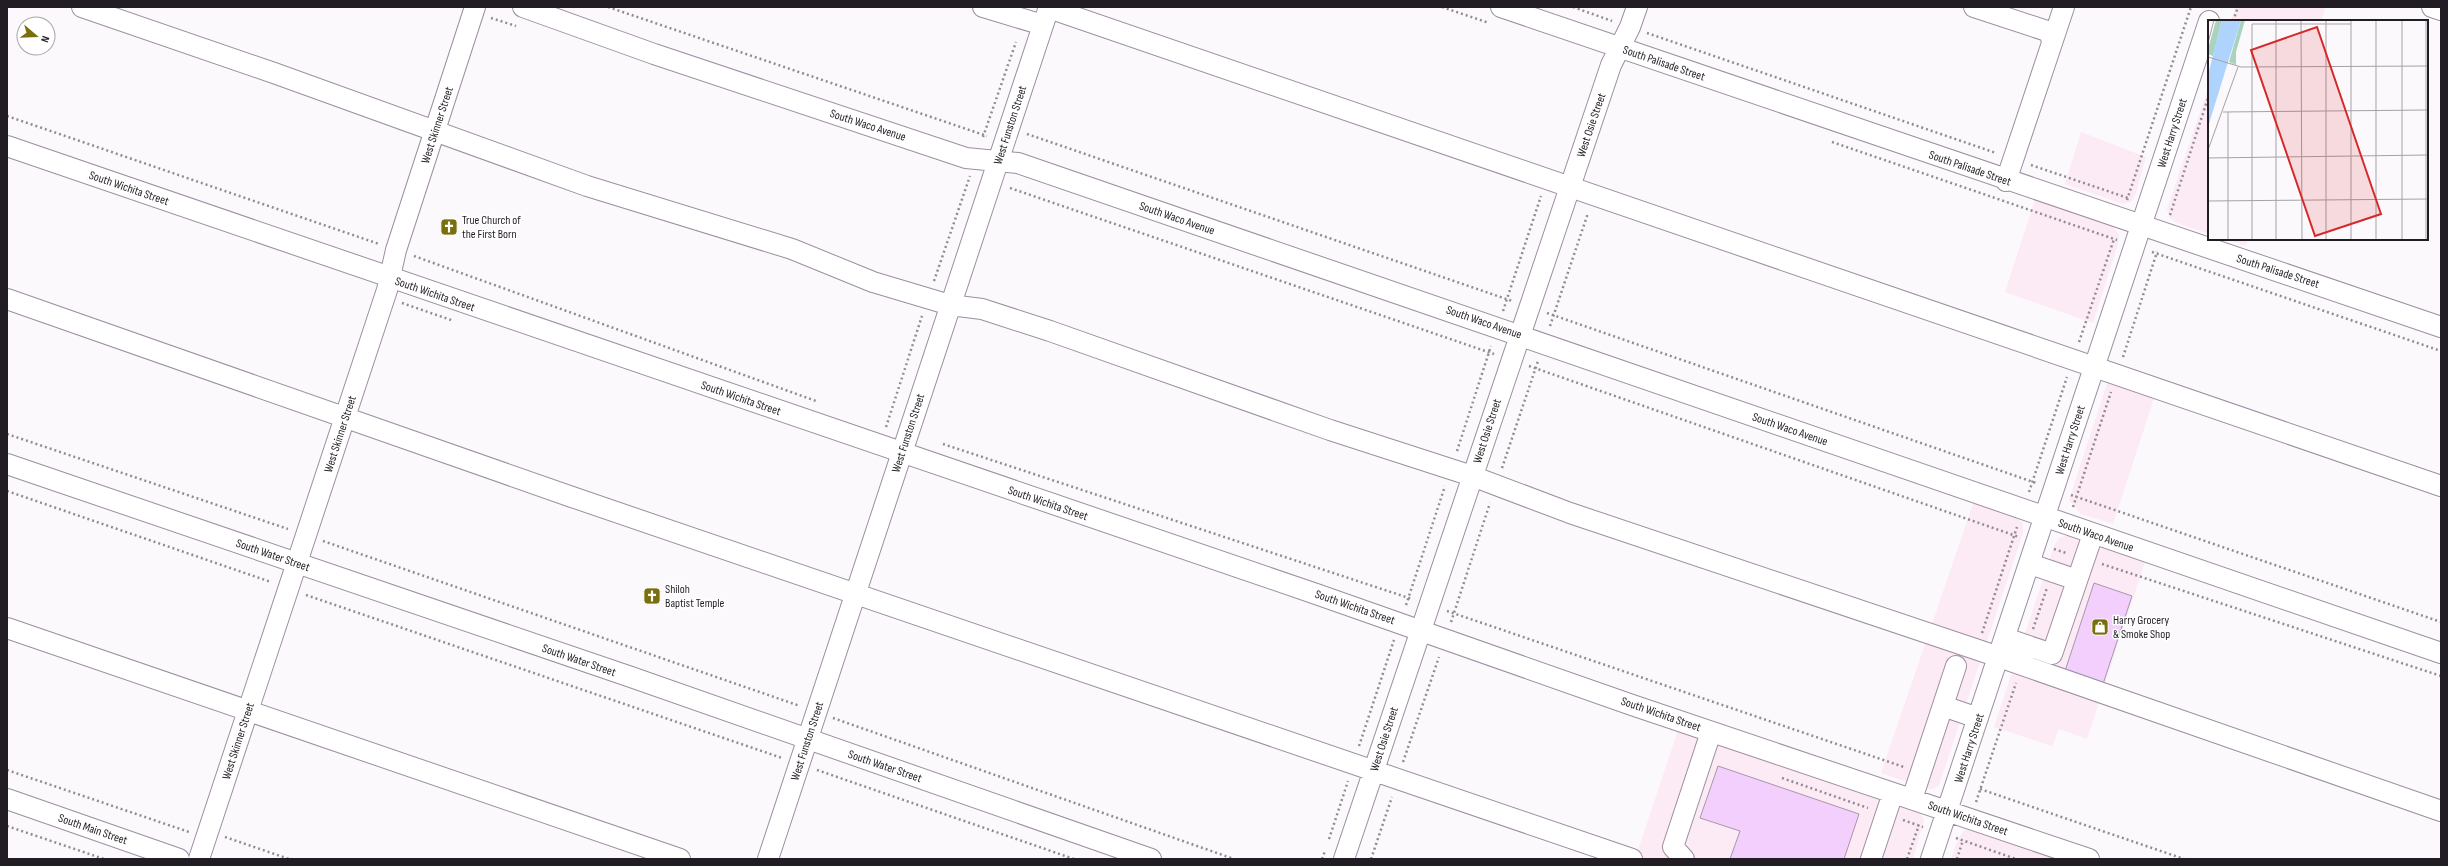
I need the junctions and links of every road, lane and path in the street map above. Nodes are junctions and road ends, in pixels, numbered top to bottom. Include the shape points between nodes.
1 (82, 7) edge
2 (475, 7) edge
3 (523, 7) edge
4 (608, 7) edge
5 (984, 7) edge
6 (1442, 7) edge
7 (1573, 7) edge
8 (1637, 7) edge
9 (1974, 7) edge
10 (2064, 7) edge
11 (2191, 7) edge
12 (2214, 7) edge
13 (2238, 7) edge
14 (2432, 7) edge
15 (2441, 10) edge
16 (1047, 14) edge
17 (1498, 16) edge
18 (1023, 19) junction
19 (2209, 20) edge
20 (2233, 20) edge
21 (2208, 24) edge
22 (1630, 27) junction
23 (2052, 43) junction
24 (1620, 48) junction
25 (2208, 98) edge
26 (7, 116) edge
27 (434, 131) junction
28 (1007, 135) junction
29 (983, 137) junction
30 (1827, 140) dead end
31 (7, 146) edge
32 (2013, 158) junction
33 (976, 159) junction
34 (998, 162) junction
35 (2006, 181) junction
36 (1569, 188) junction
37 (2128, 198) junction
38 (1590, 205) dead end
39 (2121, 219) junction
40 (2141, 226) junction
41 (2164, 233) junction
42 (2114, 239) junction
43 (2134, 246) junction
44 (396, 250) junction
45 (2157, 253) junction
46 (390, 278) junction
47 (928, 298) junction
48 (7, 299) edge
49 (950, 304) junction
50 (1528, 307) junction
51 (1553, 315) junction
52 (2441, 327) edge
53 (1519, 334) junction
54 (1544, 343) junction
55 (2441, 351) edge
56 (2073, 360) junction
57 (2094, 367) junction
58 (2117, 375) junction
59 (821, 402) dead end
60 (345, 417) junction
61 (879, 423) dead end
62 (886, 425) junction
63 (908, 433) junction
64 (7, 434) edge
65 (938, 443) dead end
66 (893, 450) junction
67 (7, 464) edge
68 (1472, 476) junction
69 (2032, 481) junction
70 (1496, 485) junction
71 (2441, 486) edge
72 (2054, 489) junction
73 (7, 492) edge
74 (2077, 497) junction
75 (2023, 510) junction
76 (2045, 518) junction
77 (2067, 526) junction
78 (1995, 529) dead end
79 (2093, 534) junction
80 (306, 535) junction
81 (2014, 536) junction
82 (2036, 543) junction
83 (2059, 550) junction
84 (2084, 559) junction
85 (297, 564) junction
86 (2030, 564) junction
87 (2052, 572) junction
88 (2077, 580) junction
89 (289, 588) junction
90 (855, 595) junction
91 (1428, 605) junction
92 (1454, 613) junction
93 (2441, 622) edge
94 (7, 628) edge
95 (1420, 630) junction
96 (2005, 638) junction
97 (1445, 639) junction
98 (2028, 646) junction
99 (1977, 650) junction
100 (2441, 653) edge
101 (1999, 657) junction
102 (2022, 665) junction
103 (1956, 666) dead end
104 (2441, 676) edge
105 (1943, 706) junction
106 (248, 711) junction
107 (817, 712) junction
108 (1978, 718) junction
109 (1711, 732) junction
110 (808, 739) junction
111 (799, 764) junction
112 (7, 770) edge
113 (1374, 770) junction
114 (1921, 772) junction
115 (1398, 778) junction
116 (1980, 789) junction
117 (1893, 793) junction
118 (7, 799) edge
119 (1919, 802) junction
120 (1948, 811) junction
121 (2441, 811) edge
122 (1970, 819) junction
123 (1903, 820) dead end
124 (7, 826) edge
125 (1919, 826) junction
126 (200, 832) junction
127 (1940, 833) junction
128 (1963, 841) junction
129 (104, 859) edge
130 (179, 859) edge
131 (199, 859) edge
132 (289, 859) edge
133 (680, 859) edge
134 (768, 859) edge
135 (1074, 859) edge
136 (1150, 859) edge
137 (1234, 859) edge
138 (1344, 859) edge
139 (1371, 859) edge
140 (1632, 859) edge
141 (1684, 859) edge
142 (1871, 859) edge
143 (1908, 859) edge
144 (1931, 859) edge
145 (1957, 859) edge
146 (2016, 859) edge
147 (2090, 859) edge
148 (2184, 859) edge

1 - 27 street
2 - 27 street, West Skinner Street
3 - 33 street, South Waco Avenue via 654,54 966,158
4 - 29 path
5 - 18 street
6 - 17 path
7 - 22 path
8 - 22 street, West Osie Street
9 - 23 street via 2050,32
10 - 23 street
11 - 37 path
12 - 19 street, West Harry Street
13 - 20 path
14 - 15 street
16 - 18 street
16 - 28 street, West Funston Street
16 - 36 street
17 - 24 street, South Palisade Street
18 - 29 path
21 - 40 street, West Harry Street
22 - 24 street, West Osie Street
22 - 32 path
23 - 32 street
24 - 35 street, South Palisade Street
24 - 36 street, West Osie Street via 1611,65
25 - 41 path
26 - 44 path
27 - 44 street, West Skinner Street
27 - 47 street via 587,186 792,249 873,282
28 - 29 path
28 - 34 street, West Funston Street
28 - 50 path via 1024,133
29 - 33 path
30 - 42 path
31 - 46 street, South Wichita Street
32 - 35 street
32 - 37 path
33 - 34 street, South Waco Avenue
33 - 47 path
34 - 49 street, West Funston Street
34 - 53 street, South Waco Avenue via 1018,164
35 - 39 street, South Palisade Street
36 - 50 street, West Osie Street
36 - 56 street
37 - 39 path
38 - 51 path
39 - 40 street, South Palisade Street
39 - 42 path
40 - 41 street, South Palisade Street
40 - 43 street, West Harry Street
41 - 45 path
41 - 52 street, South Palisade Street
42 - 43 path
42 - 56 path
43 - 45 path
43 - 57 street, West Harry Street
44 - 46 street, West Skinner Street
44 - 59 path
45 - 55 path
45 - 58 path
46 - 60 street, West Skinner Street
46 - 66 street, South Wichita Street
47 - 49 street
47 - 62 path
48 - 60 street
49 - 63 street, West Funston Street
49 - 68 street via 982,309 1330,430
50 - 51 path
50 - 53 street, West Osie Street
51 - 54 path
51 - 69 path
53 - 54 street, South Waco Avenue
53 - 68 street, West Osie Street
54 - 70 path
54 - 75 street, South Waco Avenue
56 - 57 street
56 - 69 path
57 - 58 street
57 - 72 street, West Harry Street
58 - 71 street
58 - 74 path
60 - 80 street, West Skinner Street
60 - 90 street
61 - 62 path
62 - 63 path
62 - 66 path
63 - 66 street, West Funston Street
64 - 80 path
65 - 91 path
66 - 90 street, West Funston Street
66 - 95 street, South Wichita Street
67 - 85 street, South Water Street
68 - 70 street
68 - 91 street, West Osie Street
69 - 72 path
69 - 75 path
70 - 92 path
70 - 99 street
72 - 74 path
72 - 76 street, West Harry Street
73 - 89 path
74 - 77 path
74 - 93 path
75 - 76 street, South Waco Avenue
75 - 81 path
76 - 77 street, South Waco Avenue
76 - 82 street, West Harry Street
77 - 79 street, South Waco Avenue
77 - 83 path
78 - 81 path
79 - 84 street
79 - 100 street, South Waco Avenue
80 - 85 street, West Skinner Street
80 - 107 path
81 - 82 path
81 - 99 path
82 - 83 path
82 - 86 street, West Harry Street
83 - 84 path
83 - 87 path
84 - 88 street
84 - 104 path
85 - 89 street, West Skinner Street
85 - 110 street, South Water Street
86 - 87 street
86 - 96 street, West Harry Street
87 - 88 street
87 - 98 path
88 - 98 street via 2052,654
89 - 106 street, West Skinner Street
89 - 111 path
90 - 107 street, West Funston Street
90 - 113 street
91 - 92 path
91 - 95 street, West Osie Street
92 - 97 path
92 - 114 path
94 - 106 street
95 - 97 street, South Wichita Street
95 - 113 street, West Osie Street
96 - 98 street
96 - 101 street, West Harry Street
97 - 109 street, South Wichita Street
97 - 115 path
99 - 101 street
101 - 102 street
101 - 108 street, West Harry Street
102 - 116 path
102 - 121 street
103 - 105 street
105 - 108 street
105 - 114 street
106 - 126 street, West Skinner Street
106 - 133 street
107 - 110 street, West Funston Street
107 - 137 path
108 - 120 street, West Harry Street
109 - 117 street, South Wichita Street
109 - 141 street via 1673,847
110 - 111 street, West Funston Street
110 - 136 street, South Water Street
111 - 134 street, West Funston Street
111 - 135 path
112 - 126 path
113 - 115 street
113 - 138 street, West Osie Street
114 - 119 street
115 - 139 path
115 - 140 street
116 - 122 path
116 - 148 path
117 - 119 street, South Wichita Street
117 - 142 street
118 - 130 street, South Main Street
119 - 120 street, South Wichita Street
119 - 125 path
120 - 122 street, South Wichita Street
120 - 127 street, West Harry Street
122 - 128 path
122 - 147 street, South Wichita Street
123 - 125 path
124 - 129 path
125 - 127 path
125 - 143 path
126 - 131 street, West Skinner Street
126 - 132 path
127 - 128 path
127 - 144 street, West Harry Street
128 - 145 path
128 - 146 path

